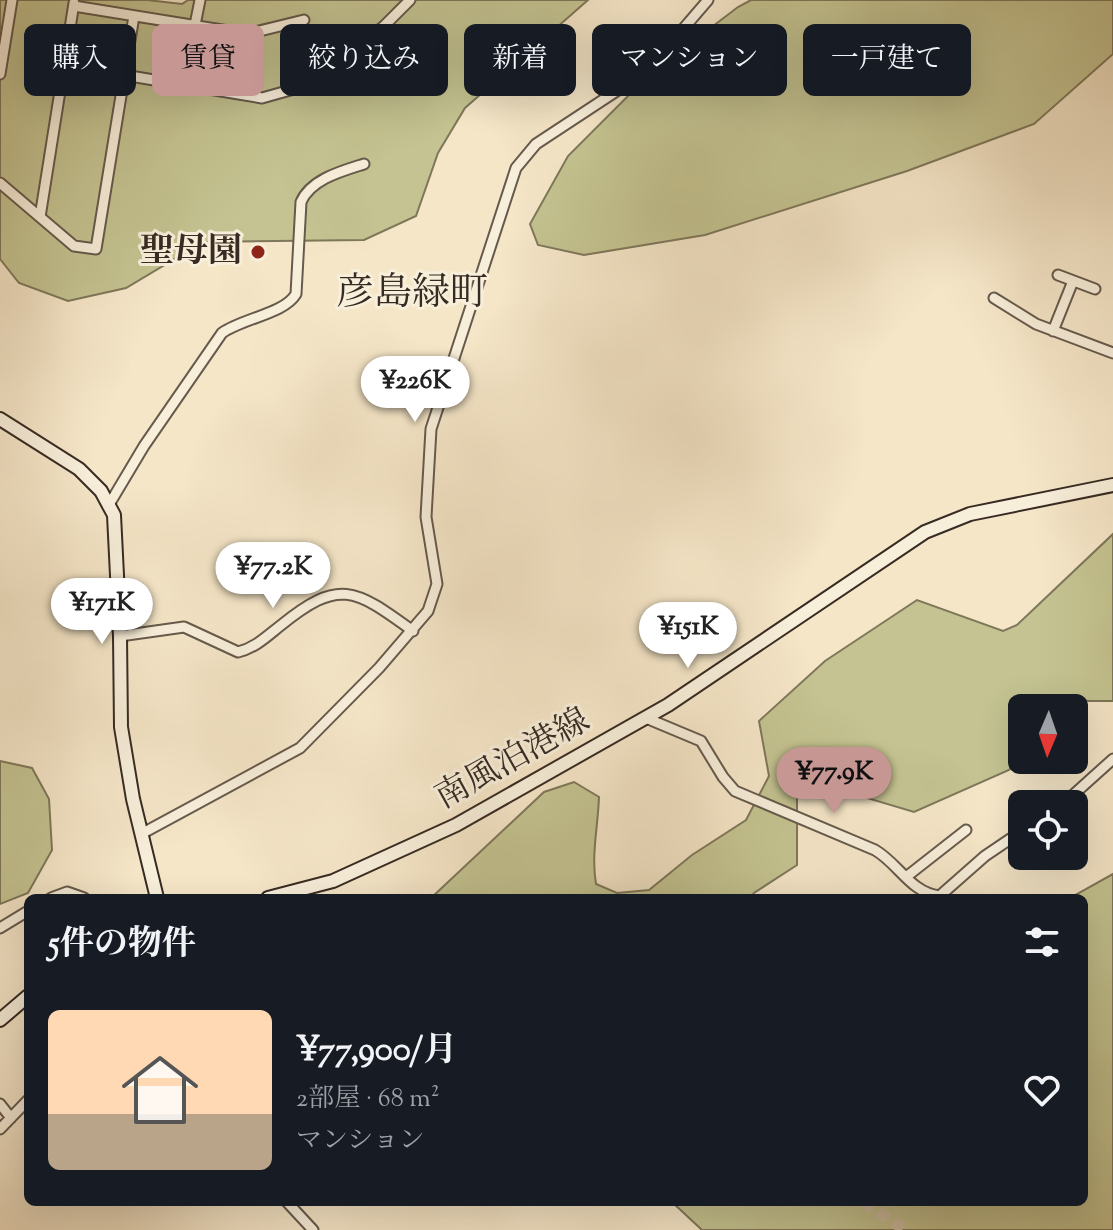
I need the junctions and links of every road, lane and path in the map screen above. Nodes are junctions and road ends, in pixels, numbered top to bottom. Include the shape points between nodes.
1 (12, 0) edge
2 (200, 0) edge
3 (410, 0) edge
4 (708, 0) edge
5 (74, 3) edge
6 (134, 16) junction
7 (304, 20) dead end
8 (133, 24) edge
9 (188, 24) edge
10 (195, 24) edge
11 (264, 30) edge
12 (0, 74) edge
13 (136, 77) edge
14 (121, 96) edge
15 (364, 164) dead end
16 (0, 183) edge
17 (40, 217) junction
18 (1058, 275) dead end
19 (1073, 281) junction
20 (1095, 289) dead end
21 (994, 298) dead end
22 (1053, 331) junction
23 (1113, 353) edge
24 (0, 419) edge
25 (1113, 485) edge
26 (110, 503) junction
27 (413, 631) junction
28 (120, 636) junction
29 (646, 718) junction
30 (1113, 759) edge
31 (1079, 790) edge
32 (966, 830) dead end
33 (143, 833) junction
34 (1008, 840) edge
35 (906, 877) junction
36 (156, 894) edge
37 (283, 894) edge
38 (934, 894) edge
39 (941, 894) edge
40 (24, 913) edge
41 (0, 928) edge
42 (24, 999) edge
43 (0, 1020) edge
44 (0, 1104) edge
45 (24, 1104) edge
46 (11, 1118) junction
47 (0, 1129) edge
48 (291, 1206) edge
49 (313, 1230) edge

1 - 12 street
2 - 10 street
3 - 13 street via 334,68 300,88 262,98
4 - 27 street via 647,71 536,144 516,168 431,429 426,517 437,584 428,611
5 - 6 street
5 - 17 street
6 - 8 street
6 - 9 street
7 - 11 street
14 - 17 street via 96,249 74,246
15 - 26 street via 330,176 304,195 292,301 222,333
16 - 17 street
18 - 19 street
19 - 20 street
19 - 22 street
21 - 22 street
22 - 23 street
24 - 26 main road via 79,469
25 - 29 main road, 南風泊港線 via 970,514 925,532
26 - 28 main road via 117,531
27 - 28 street via 343,592 315,600 253,647 238,652 184,627
27 - 33 street via 300,748
28 - 33 main road via 121,727
29 - 35 street via 701,741 735,791 875,850
29 - 37 main road, 南風泊港線 via 424,841 333,881
30 - 31 street
32 - 35 street
33 - 36 main road
34 - 39 street
35 - 38 street
40 - 41 street
42 - 43 main road
44 - 46 street
45 - 46 street
46 - 47 street
48 - 49 street

